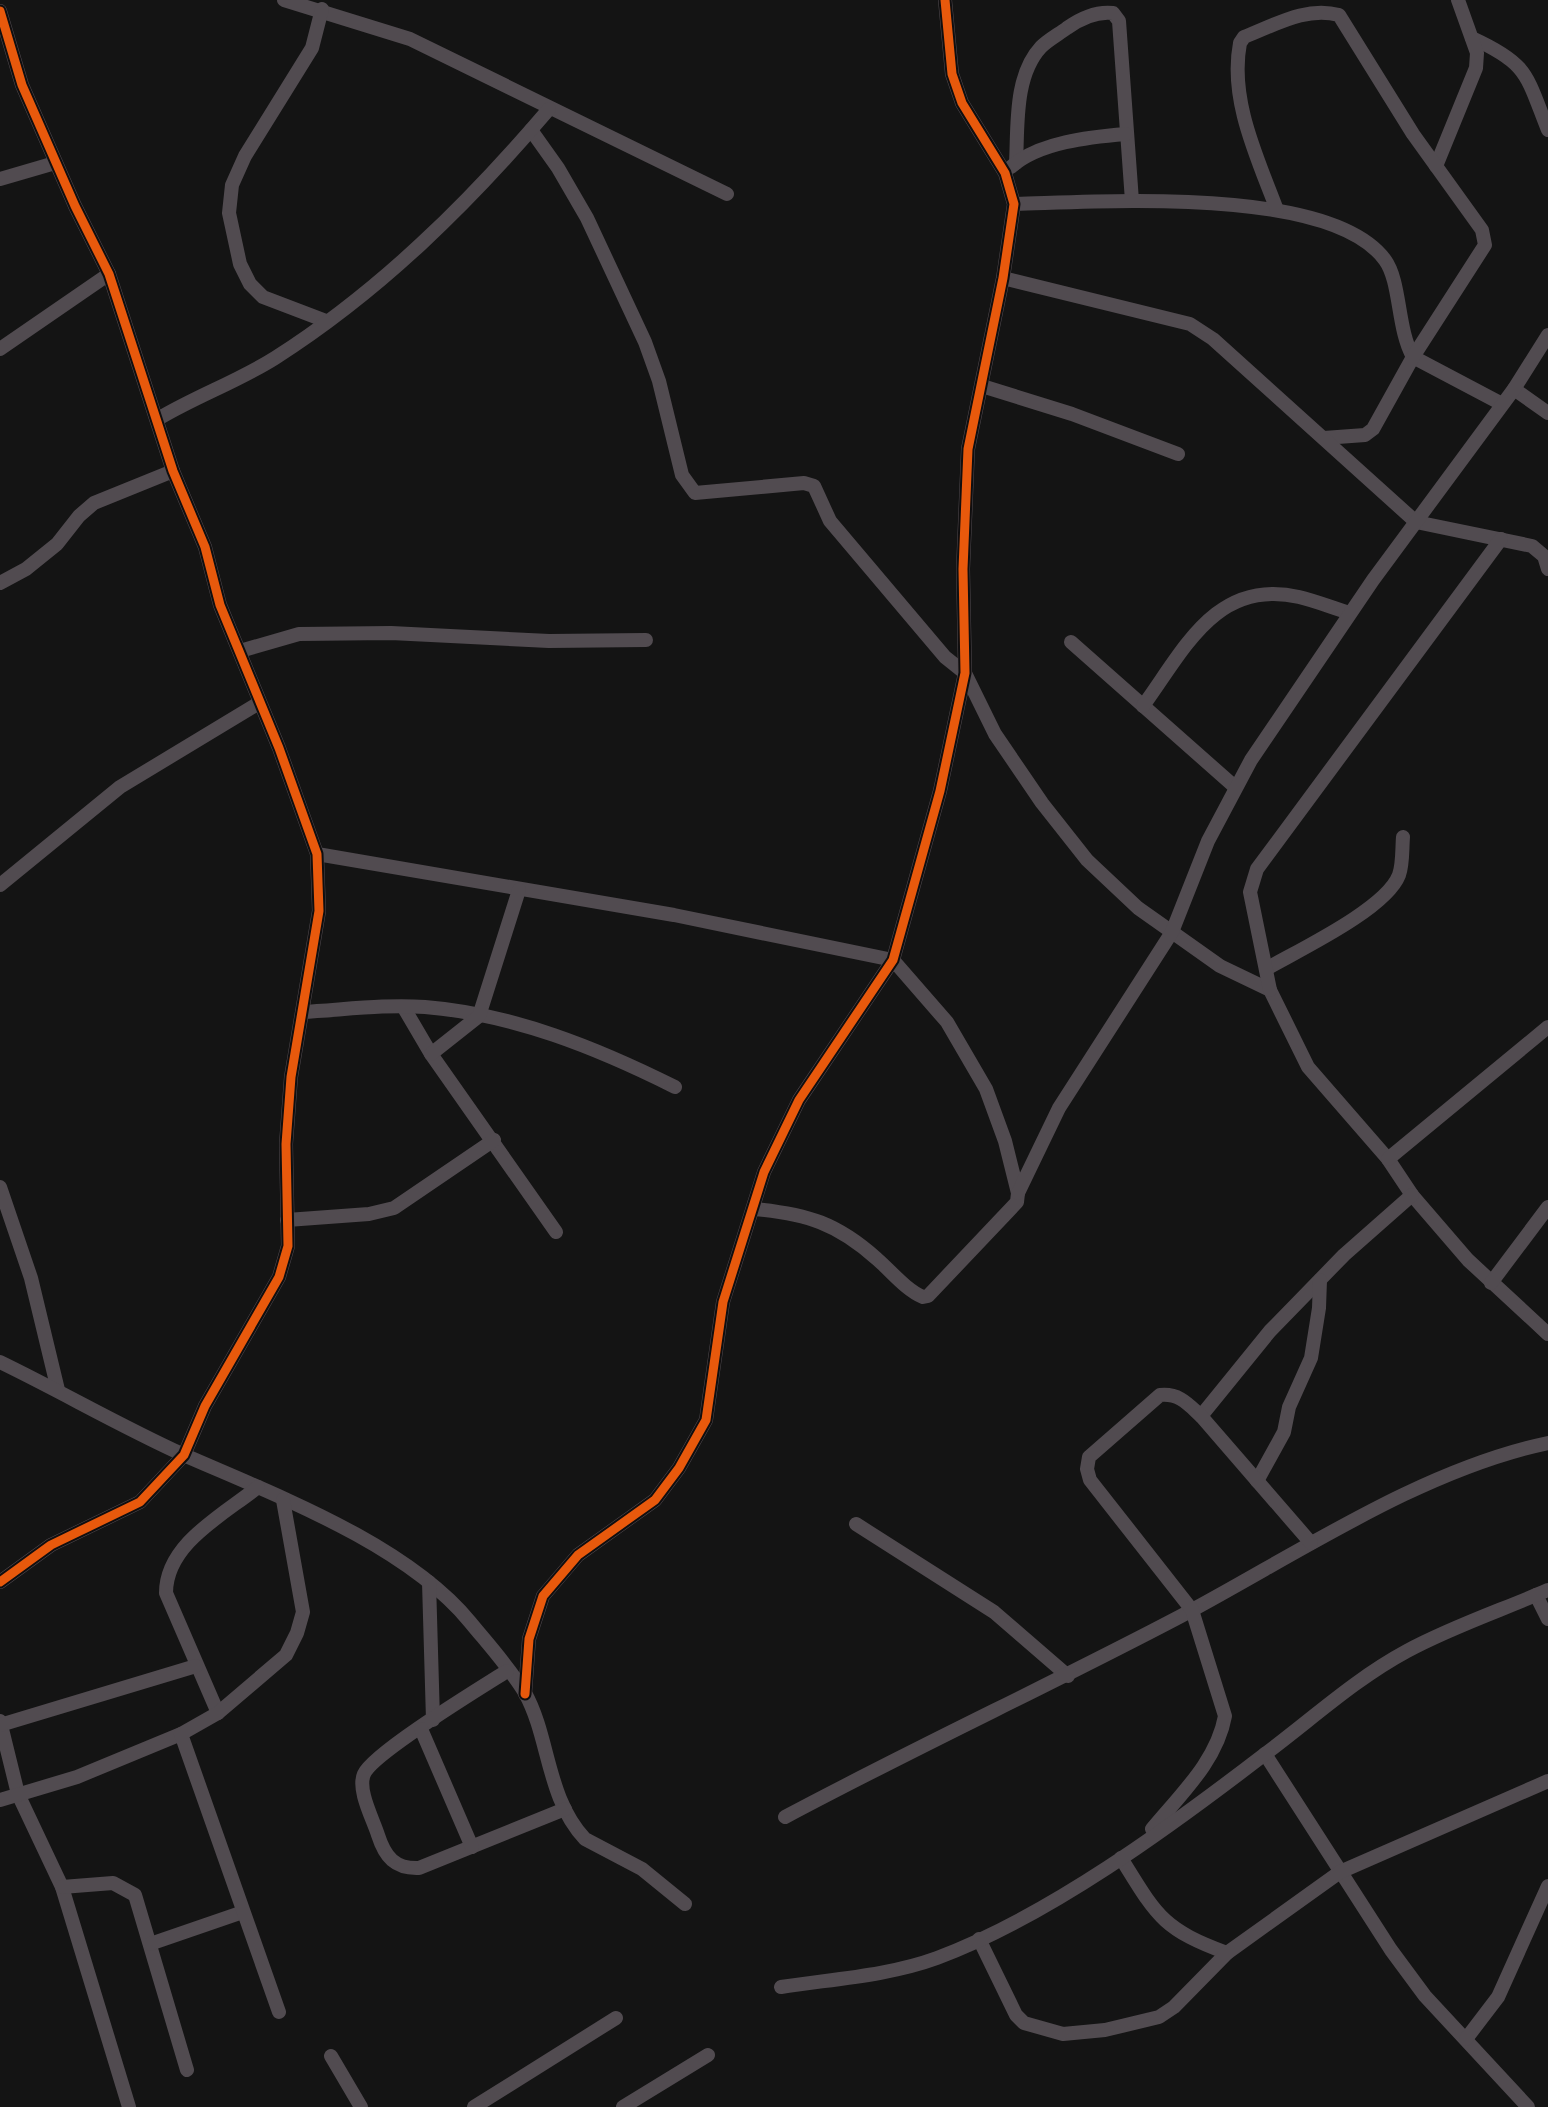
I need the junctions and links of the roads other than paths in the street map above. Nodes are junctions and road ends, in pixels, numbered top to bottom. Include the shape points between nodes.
1 (284, 0) edge
2 (945, 0) edge
3 (1459, 1) edge
4 (322, 9) junction
5 (0, 11) edge
6 (1472, 38) junction
7 (549, 109) junction
8 (531, 130) junction
9 (1548, 130) edge
10 (1126, 134) junction
11 (55, 163) junction
12 (1436, 166) junction
13 (1010, 168) junction
14 (0, 179) edge
15 (727, 194) dead end
16 (1132, 201) junction
17 (1014, 204) junction
18 (1277, 210) junction
19 (109, 274) junction
20 (1003, 278) junction
21 (326, 321) junction
22 (1548, 335) edge
23 (0, 349) edge
24 (1413, 357) junction
25 (982, 386) junction
26 (1514, 389) junction
27 (1502, 404) junction
28 (1548, 413) edge
29 (158, 419) junction
30 (1324, 438) junction
31 (1178, 454) dead end
32 (173, 471) junction
33 (1416, 522) junction
34 (1501, 539) junction
35 (1547, 559) edge
36 (0, 583) edge
37 (1350, 614) junction
38 (646, 640) dead end
39 (1071, 642) dead end
40 (240, 651) junction
41 (965, 673) junction
42 (259, 703) junction
43 (1143, 706) junction
44 (1236, 787) junction
45 (1404, 837) dead end
46 (317, 854) junction
47 (0, 885) edge
48 (519, 890) junction
49 (1172, 932) junction
50 (893, 960) junction
51 (1266, 969) junction
52 (1270, 990) junction
53 (404, 1008) junction
54 (302, 1012) junction
55 (479, 1016) junction
56 (1548, 1027) edge
57 (431, 1054) junction
58 (675, 1087) dead end
59 (494, 1140) junction
60 (1388, 1160) junction
61 (0, 1188) edge
62 (1018, 1193) junction
63 (1412, 1195) junction
64 (1548, 1207) edge
65 (755, 1209) junction
66 (287, 1220) junction
67 (556, 1232) dead end
68 (1320, 1280) junction
69 (1491, 1283) junction
70 (1548, 1334) edge
71 (0, 1362) edge
72 (58, 1390) junction
73 (1201, 1416) junction
74 (1548, 1443) edge
75 (184, 1455) junction
76 (1257, 1481) junction
77 (258, 1488) junction
78 (283, 1500) junction
79 (856, 1524) dead end
80 (1311, 1543) junction
81 (0, 1582) edge
82 (429, 1582) junction
83 (1542, 1593) edge
84 (1192, 1610) junction
85 (1548, 1619) edge
86 (196, 1666) junction
87 (507, 1671) junction
88 (1068, 1676) junction
89 (525, 1694) junction
90 (218, 1713) junction
91 (0, 1724) edge
92 (427, 1724) junction
93 (181, 1734) junction
94 (1265, 1754) junction
95 (1548, 1781) edge
96 (18, 1794) junction
97 (0, 1800) edge
98 (565, 1809) junction
99 (785, 1817) dead end
100 (1139, 1845) junction
101 (472, 1847) junction
102 (1121, 1858) junction
103 (1340, 1871) junction
104 (1548, 1886) edge
105 (62, 1887) junction
106 (685, 1904) dead end
107 (243, 1912) junction
108 (979, 1939) junction
109 (150, 1944) junction
110 (1227, 1953) junction
111 (781, 1987) dead end
112 (279, 2012) dead end
113 (616, 2018) dead end
114 (1466, 2039) junction
115 (708, 2055) dead end
116 (331, 2056) dead end
117 (187, 2070) dead end
118 (129, 2107) edge
119 (361, 2107) edge
120 (474, 2107) edge
121 (623, 2107) edge
122 (1528, 2107) edge

1 - 4 street
2 - 13 street via 952,74 962,103
3 - 6 street
4 - 7 street via 410,39
4 - 21 street via 312,48 245,156 232,185 229,213 240,264 250,284 263,297
5 - 11 street via 22,85
6 - 9 street via 1501,51 1527,74
6 - 12 street via 1476,68
7 - 8 street
7 - 15 street
8 - 21 street via 457,211 373,288
8 - 41 street via 587,218 645,342 688,487 695,493 804,483 814,486 830,520 945,657
10 - 13 street via 1086,138 1045,150
10 - 13 street via 1119,21 1113,13 1102,11 1076,21 1042,47 1026,68
10 - 16 street
11 - 14 street
11 - 19 street
12 - 18 street via 1339,15 1311,11 1244,37 1238,51 1242,103 1256,160
12 - 24 street via 1482,230 1485,244
13 - 17 street
16 - 17 street
16 - 18 street via 1177,200
17 - 20 street
18 - 24 street via 1347,230 1386,261
19 - 23 street
19 - 29 street
20 - 25 street
20 - 30 street via 1190,324
21 - 29 street via 235,382 193,398
22 - 26 street
24 - 27 street
24 - 30 street via 1373,429 1365,435
25 - 31 street
25 - 41 street via 968,449
26 - 27 street
26 - 28 street
27 - 33 street
29 - 32 street
30 - 33 street
32 - 36 street via 94,503 57,544
32 - 40 street
33 - 34 street
33 - 37 street
34 - 35 street via 1532,547
34 - 51 street via 1257,869 1250,892
37 - 43 street via 1279,594 1228,604 1208,618
37 - 44 street
38 - 40 street via 299,634
39 - 43 street
40 - 42 street
41 - 49 street via 995,734 1087,860 1138,908
41 - 50 street via 940,791
42 - 46 street
42 - 47 street via 120,787
43 - 44 street
44 - 49 street via 1208,841
45 - 51 street via 1400,874 1388,894
46 - 48 street
46 - 54 street via 319,911
48 - 50 street via 674,915
48 - 55 street
49 - 52 street via 1220,966
49 - 62 street via 1059,1108
50 - 62 street via 947,1023 986,1088
50 - 65 street via 799,1100 764,1172
51 - 52 street
52 - 60 street via 1308,1067
53 - 54 street
53 - 55 street
53 - 57 street
54 - 66 street via 286,1144
55 - 57 street
55 - 58 street via 555,1035
56 - 60 street
57 - 59 street
59 - 66 street via 394,1208
59 - 67 street
60 - 63 street
61 - 72 street via 31,1278
62 - 65 street via 1010,1212 923,1297 867,1250 826,1224 797,1213
63 - 68 street
63 - 69 street
64 - 69 street
65 - 89 street via 723,1303 706,1420 655,1500 578,1555 543,1596 529,1639
66 - 75 street via 288,1246 279,1277 205,1406
68 - 73 street via 1270,1331
68 - 76 street via 1311,1358 1289,1408 1284,1432
69 - 70 street
71 - 72 street
72 - 75 street
73 - 76 street
73 - 84 street via 1181,1397 1160,1395 1089,1457 1087,1469 1090,1480
74 - 80 street via 1503,1452
75 - 77 street
75 - 81 street via 140,1502 51,1545
76 - 80 street
77 - 78 street
77 - 86 street via 177,1553 166,1575 166,1593
78 - 82 street via 373,1544
78 - 90 street via 303,1612 300,1622 286,1655
79 - 88 street via 994,1612
80 - 84 street
82 - 87 street via 468,1619
82 - 92 street
83 - 85 street
83 - 94 street via 1407,1651 1337,1696
84 - 88 street
84 - 100 street via 1225,1716 1222,1732 1210,1757
86 - 90 street
86 - 91 street
87 - 89 street
87 - 92 street
88 - 99 street via 897,1757
89 - 98 street
90 - 93 street
91 - 96 street
92 - 101 street
92 - 101 street via 372,1763 363,1775 363,1790 384,1852 392,1862 419,1868
93 - 96 street via 77,1777
93 - 107 street
94 - 100 street
94 - 103 street
95 - 103 street
96 - 97 street
96 - 105 street
98 - 101 street
98 - 106 street via 585,1839 642,1869
100 - 102 street
102 - 108 street
102 - 110 street via 1171,1927
103 - 110 street
103 - 114 street via 1425,1996
104 - 114 street via 1498,1997
105 - 109 street via 114,1883 132,1891
105 - 118 street
107 - 109 street
107 - 112 street
108 - 110 street via 1019,2020 1063,2034 1159,2017
108 - 111 street via 935,1958 883,1971
109 - 117 street
113 - 120 street
114 - 122 street
115 - 121 street
116 - 119 street

